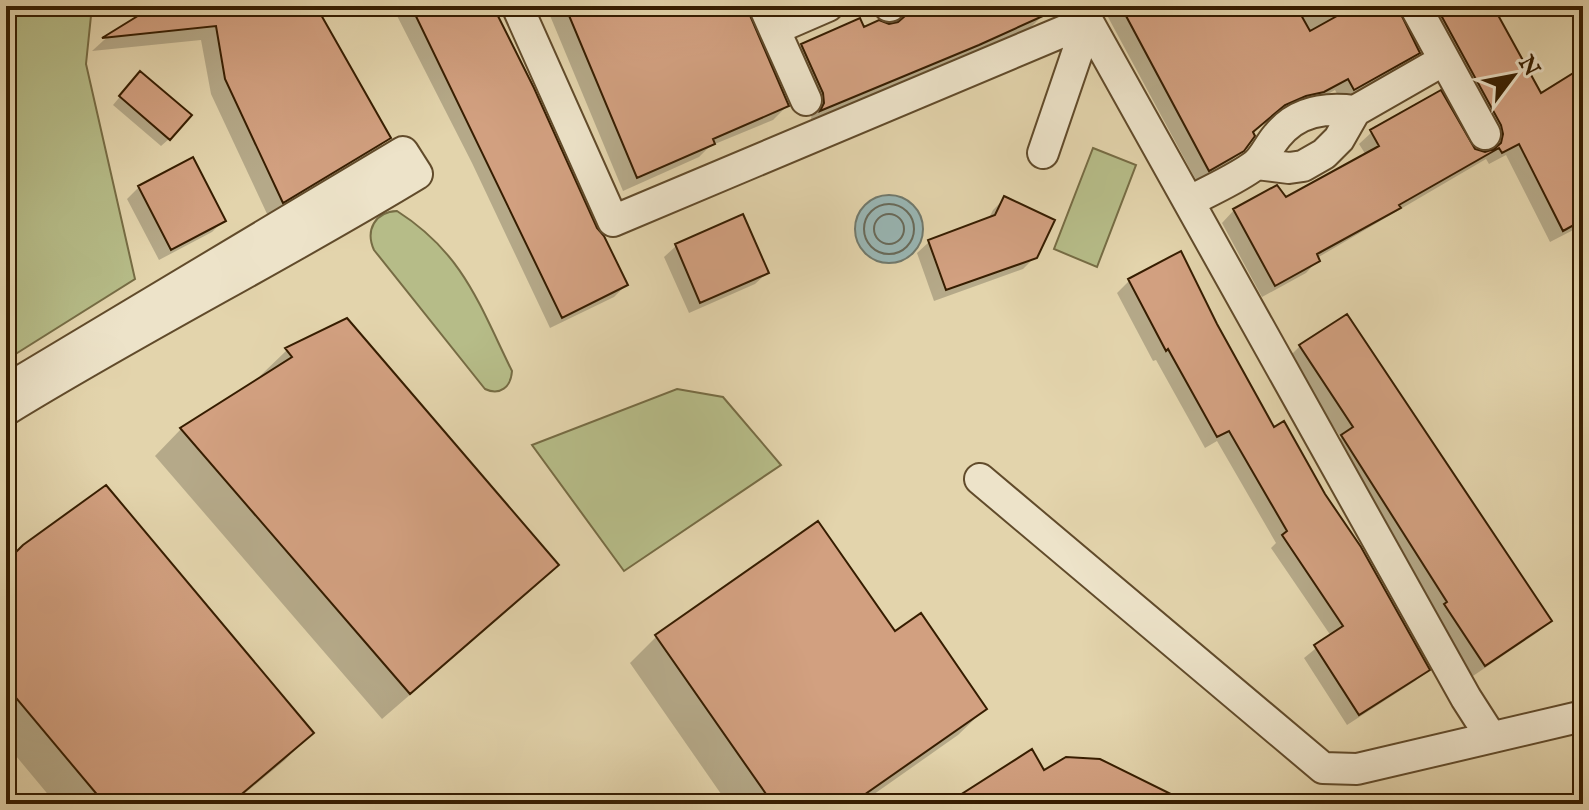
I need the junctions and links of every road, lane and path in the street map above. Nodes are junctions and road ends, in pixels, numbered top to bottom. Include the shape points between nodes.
1 (517, 6) edge
2 (828, 6) edge
3 (1415, 6) edge
4 (1082, 10) edge
5 (770, 17) edge
6 (1444, 60) junction
7 (806, 100) dead end
8 (1355, 111) junction
9 (1485, 134) dead end
10 (1043, 153) dead end
11 (1257, 164) junction
12 (1189, 202) junction
13 (6, 390) edge
14 (6, 410) edge
15 (980, 479) dead end
16 (1583, 716) edge
17 (1491, 737) junction

1 - 4 street via 613,221
2 - 5 street
3 - 6 street
4 - 10 street
4 - 12 street
5 - 7 street
6 - 8 street
6 - 9 street
8 - 11 street via 1321,110 1291,122
8 - 11 street via 1339,139 1303,166
11 - 12 street
12 - 17 street
13 - 14 street via 410,163 331,226
15 - 17 street via 1323,768 1357,769
16 - 17 street

